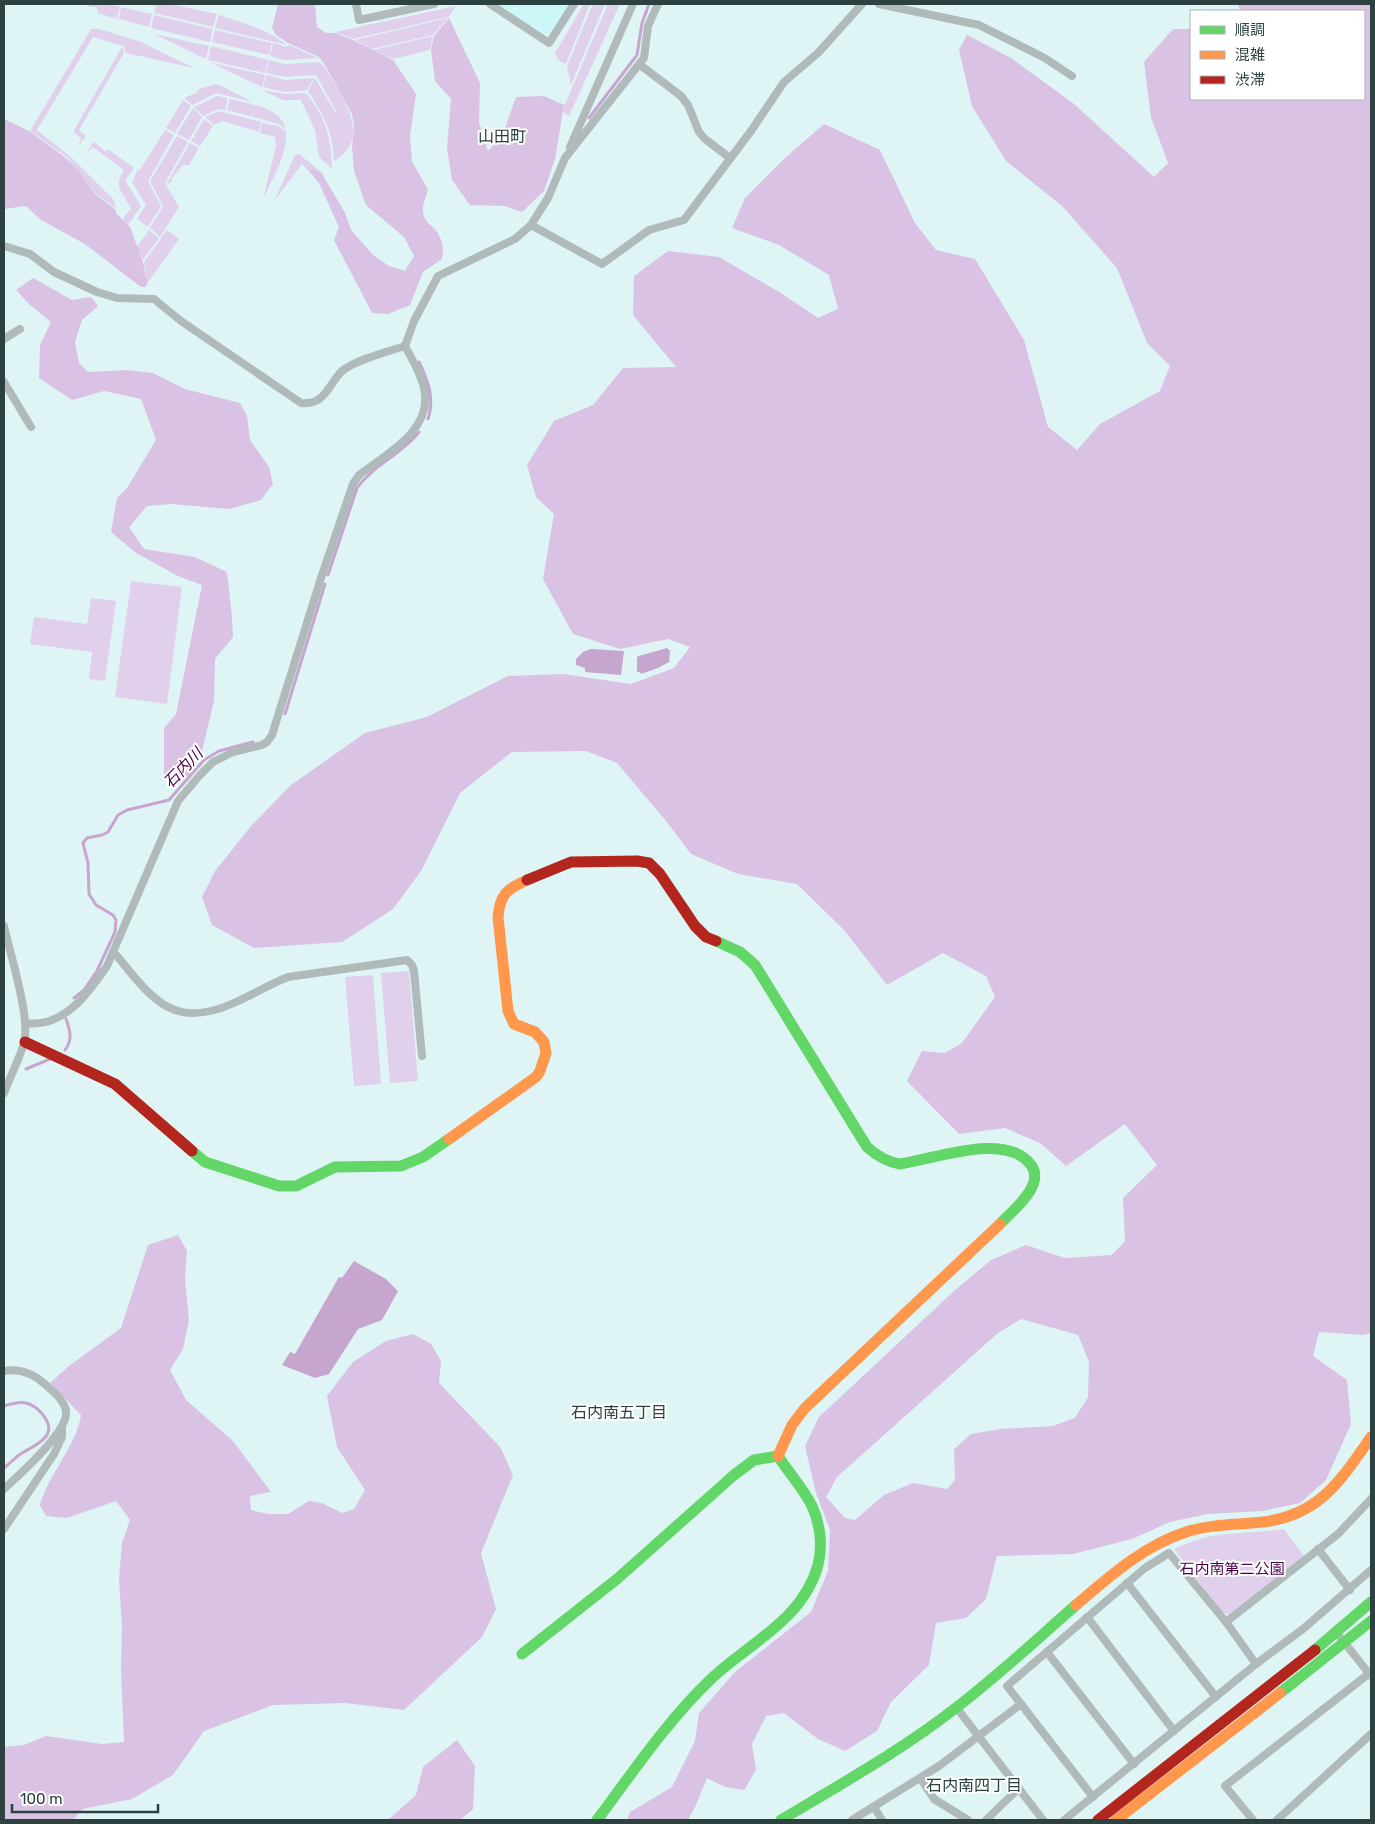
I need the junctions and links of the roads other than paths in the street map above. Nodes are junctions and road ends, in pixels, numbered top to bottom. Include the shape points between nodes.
1 (356, 4) edge
2 (434, 4) edge
3 (490, 4) edge
4 (574, 4) edge
5 (633, 4) edge
6 (658, 4) edge
7 (862, 4) edge
8 (879, 4) edge
9 (417, 6) edge
10 (639, 64) junction
11 (1072, 76) dead end
12 (565, 158) junction
13 (730, 158) junction
14 (531, 225) junction
15 (4, 246) edge
16 (20, 329) dead end
17 (4, 339) edge
18 (405, 346) junction
19 (4, 382) edge
20 (31, 427) dead end
21 (4, 926) edge
22 (113, 953) junction
23 (25, 1024) junction
24 (25, 1042) junction
25 (422, 1056) dead end
26 (4, 1093) edge
27 (4, 1371) edge
28 (62, 1427) junction
29 (1371, 1438) edge
30 (778, 1456) junction
31 (4, 1489) edge
32 (1371, 1499) edge
33 (4, 1529) edge
34 (1318, 1549) junction
35 (1371, 1570) edge
36 (1127, 1583) junction
37 (1350, 1590) junction
38 (1371, 1602) edge
39 (1087, 1617) junction
40 (1371, 1621) edge
41 (1226, 1622) junction
42 (1336, 1632) junction
43 (1346, 1643) junction
44 (1047, 1652) junction
45 (522, 1654) dead end
46 (1256, 1664) junction
47 (1371, 1674) edge
48 (1216, 1698) junction
49 (1021, 1704) junction
50 (956, 1707) junction
51 (1174, 1731) junction
52 (1371, 1734) edge
53 (979, 1736) junction
54 (1134, 1764) junction
55 (920, 1778) junction
56 (1019, 1788) junction
57 (1093, 1797) junction
58 (874, 1807) junction
59 (597, 1820) edge
60 (781, 1820) edge
61 (852, 1820) edge
62 (882, 1820) edge
63 (968, 1820) edge
64 (986, 1820) edge
65 (1044, 1820) edge
66 (1064, 1820) edge
67 (1098, 1820) edge
68 (1116, 1820) edge
69 (1253, 1820) edge
70 (1277, 1820) edge

1 - 9 street via 359,20
2 - 9 street
3 - 4 street via 549,43
5 - 12 street
6 - 10 street via 648,26 644,58
7 - 13 street via 818,54 784,82
8 - 11 street via 979,25 1043,57
10 - 12 street
10 - 13 street via 681,96 699,132
12 - 14 street via 548,198
13 - 14 street via 684,220 649,230 602,264
14 - 18 street via 515,239 438,276 414,321
15 - 18 street via 30,254 54,272 97,292 118,298 154,298 180,321 301,402 311,404 324,396 341,372 350,366
16 - 17 street
18 - 22 street via 424,388 421,421 407,438 358,476 353,484 272,735 262,745 233,752 213,762 178,801
19 - 20 street
21 - 23 street
22 - 23 street via 87,995 75,1005 50,1021
22 - 25 street via 147,992 174,1010 187,1013 201,1013 235,1003 288,977 407,960 414,971
23 - 24 street
24 - 26 street
24 - 30 street via 115,1084 205,1162 279,1186 296,1186 335,1167 401,1166 424,1157 536,1077 545,1064 545,1046 541,1037 516,1025 508,1011 498,917 499,906 509,888 571,862 649,863 706,937 740,952 755,964 867,1147 876,1155 900,1164 973,1150 1005,1149 1019,1153 1032,1165 1035,1173 1034,1184 1016,1209 805,1408 792,1425
27 - 28 street via 23,1371 46,1384 63,1403 66,1420
28 - 31 street
28 - 33 street via 62,1437 54,1454
29 - 50 street via 1330,1491 1297,1514 1272,1522 1201,1528 1144,1551
30 - 45 street via 754,1460 734,1475 617,1579
30 - 59 street via 809,1502 818,1526 821,1552 810,1590 795,1610 734,1658 694,1696
32 - 34 street via 1338,1534
34 - 37 street
34 - 41 street
35 - 37 street
36 - 39 street
36 - 41 street via 1169,1553
36 - 48 street
37 - 46 street
38 - 42 street
39 - 44 street
39 - 51 street
40 - 43 street
41 - 46 street
42 - 43 street
42 - 67 street
43 - 47 street
43 - 68 street
44 - 49 street via 1007,1686
44 - 54 street
46 - 48 street
47 - 69 street via 1225,1786
48 - 51 street
49 - 53 street
49 - 57 street
50 - 53 street
50 - 60 street via 913,1739
51 - 54 street
52 - 70 street
53 - 55 street
53 - 56 street
54 - 57 street
55 - 58 street
55 - 63 street via 934,1799
56 - 64 street
56 - 65 street
57 - 66 street
58 - 61 street
58 - 62 street

